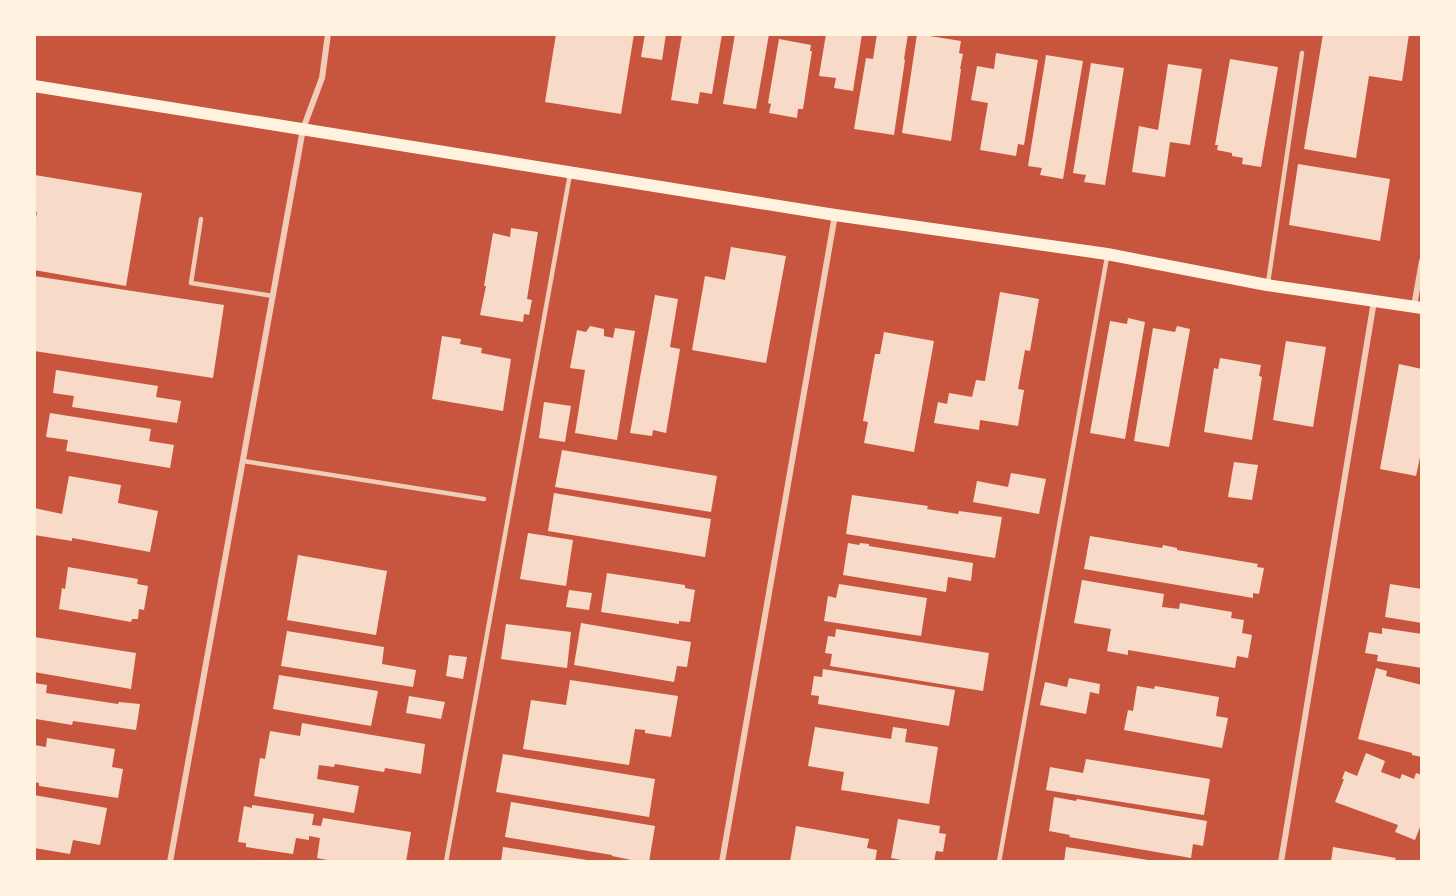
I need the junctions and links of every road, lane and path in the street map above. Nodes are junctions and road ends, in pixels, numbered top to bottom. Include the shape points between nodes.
1 (328, 34) edge
2 (1302, 53) dead end
3 (35, 88) edge
4 (303, 129) junction
5 (570, 172) junction
6 (835, 215) junction
7 (201, 219) dead end
8 (1107, 254) junction
9 (1422, 261) edge
10 (1267, 285) junction
11 (273, 296) junction
12 (1374, 301) junction
13 (1418, 308) edge
14 (243, 461) junction
15 (484, 499) dead end
16 (170, 861) edge
17 (446, 861) edge
18 (722, 861) edge
19 (999, 861) edge
20 (1281, 861) edge

1 - 4 street via 322,78
2 - 10 lane
3 - 4 main road
4 - 5 main road
4 - 11 street
5 - 6 main road
5 - 17 lane
6 - 8 main road
6 - 18 street
7 - 11 lane via 191,283
8 - 10 main road
8 - 19 lane
9 - 13 street
10 - 12 main road
11 - 14 street
12 - 13 main road
12 - 20 street
14 - 15 lane
14 - 16 street

